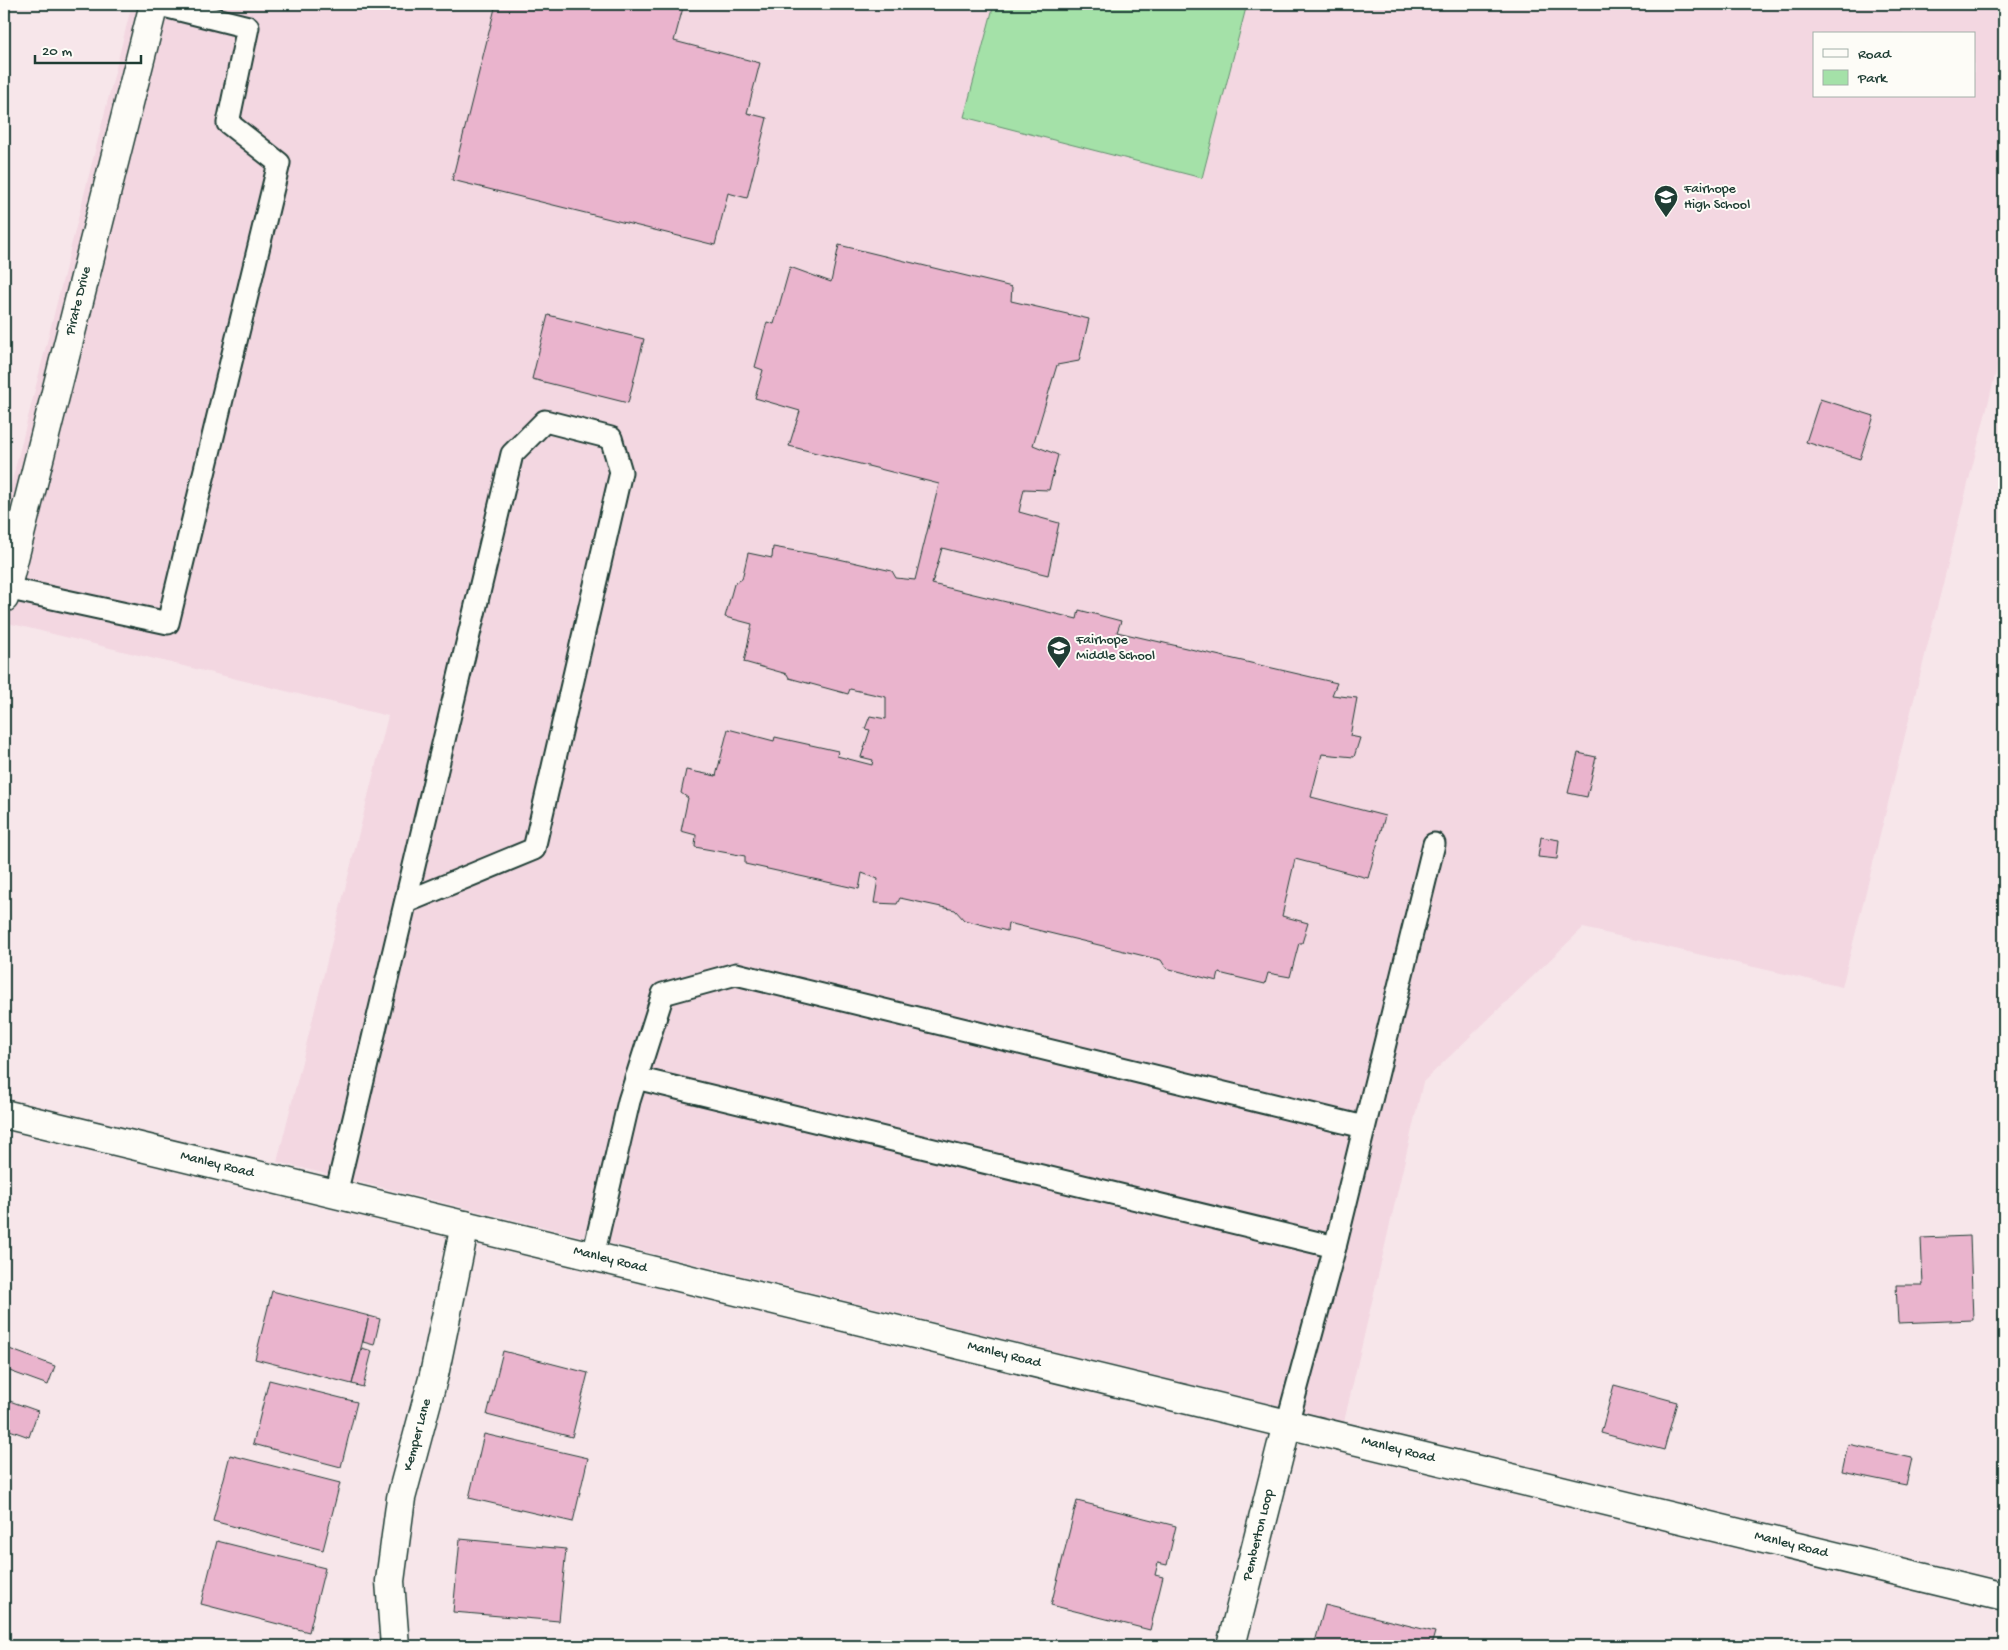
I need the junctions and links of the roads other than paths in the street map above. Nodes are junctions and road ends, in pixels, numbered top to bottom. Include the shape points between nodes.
1 (155, 4) edge
2 (5, 593) edge
3 (1434, 844) dead end
4 (406, 902) junction
5 (636, 1078) junction
6 (4, 1114) edge
7 (1364, 1127) junction
8 (336, 1194) junction
9 (465, 1226) junction
10 (1335, 1246) junction
11 (593, 1256) junction
12 (1287, 1424) junction
13 (2004, 1597) edge
14 (395, 1646) edge
15 (1231, 1646) edge

1 - 2 street, Pirate Drive
1 - 2 lane via 248,27 228,123 279,164 168,623
3 - 7 lane
4 - 4 lane via 512,454 545,421 611,438 621,472 534,849
4 - 8 lane
5 - 7 lane via 663,994 736,974
5 - 10 lane
5 - 11 lane
6 - 8 street, Manley Road
7 - 10 lane
8 - 9 street, Manley Road
9 - 11 street, Manley Road
9 - 14 street, Kemper Lane via 434,1375 401,1498 390,1581
10 - 12 lane
11 - 12 street, Manley Road
12 - 13 street, Manley Road
12 - 15 street, Pemberton Loop

